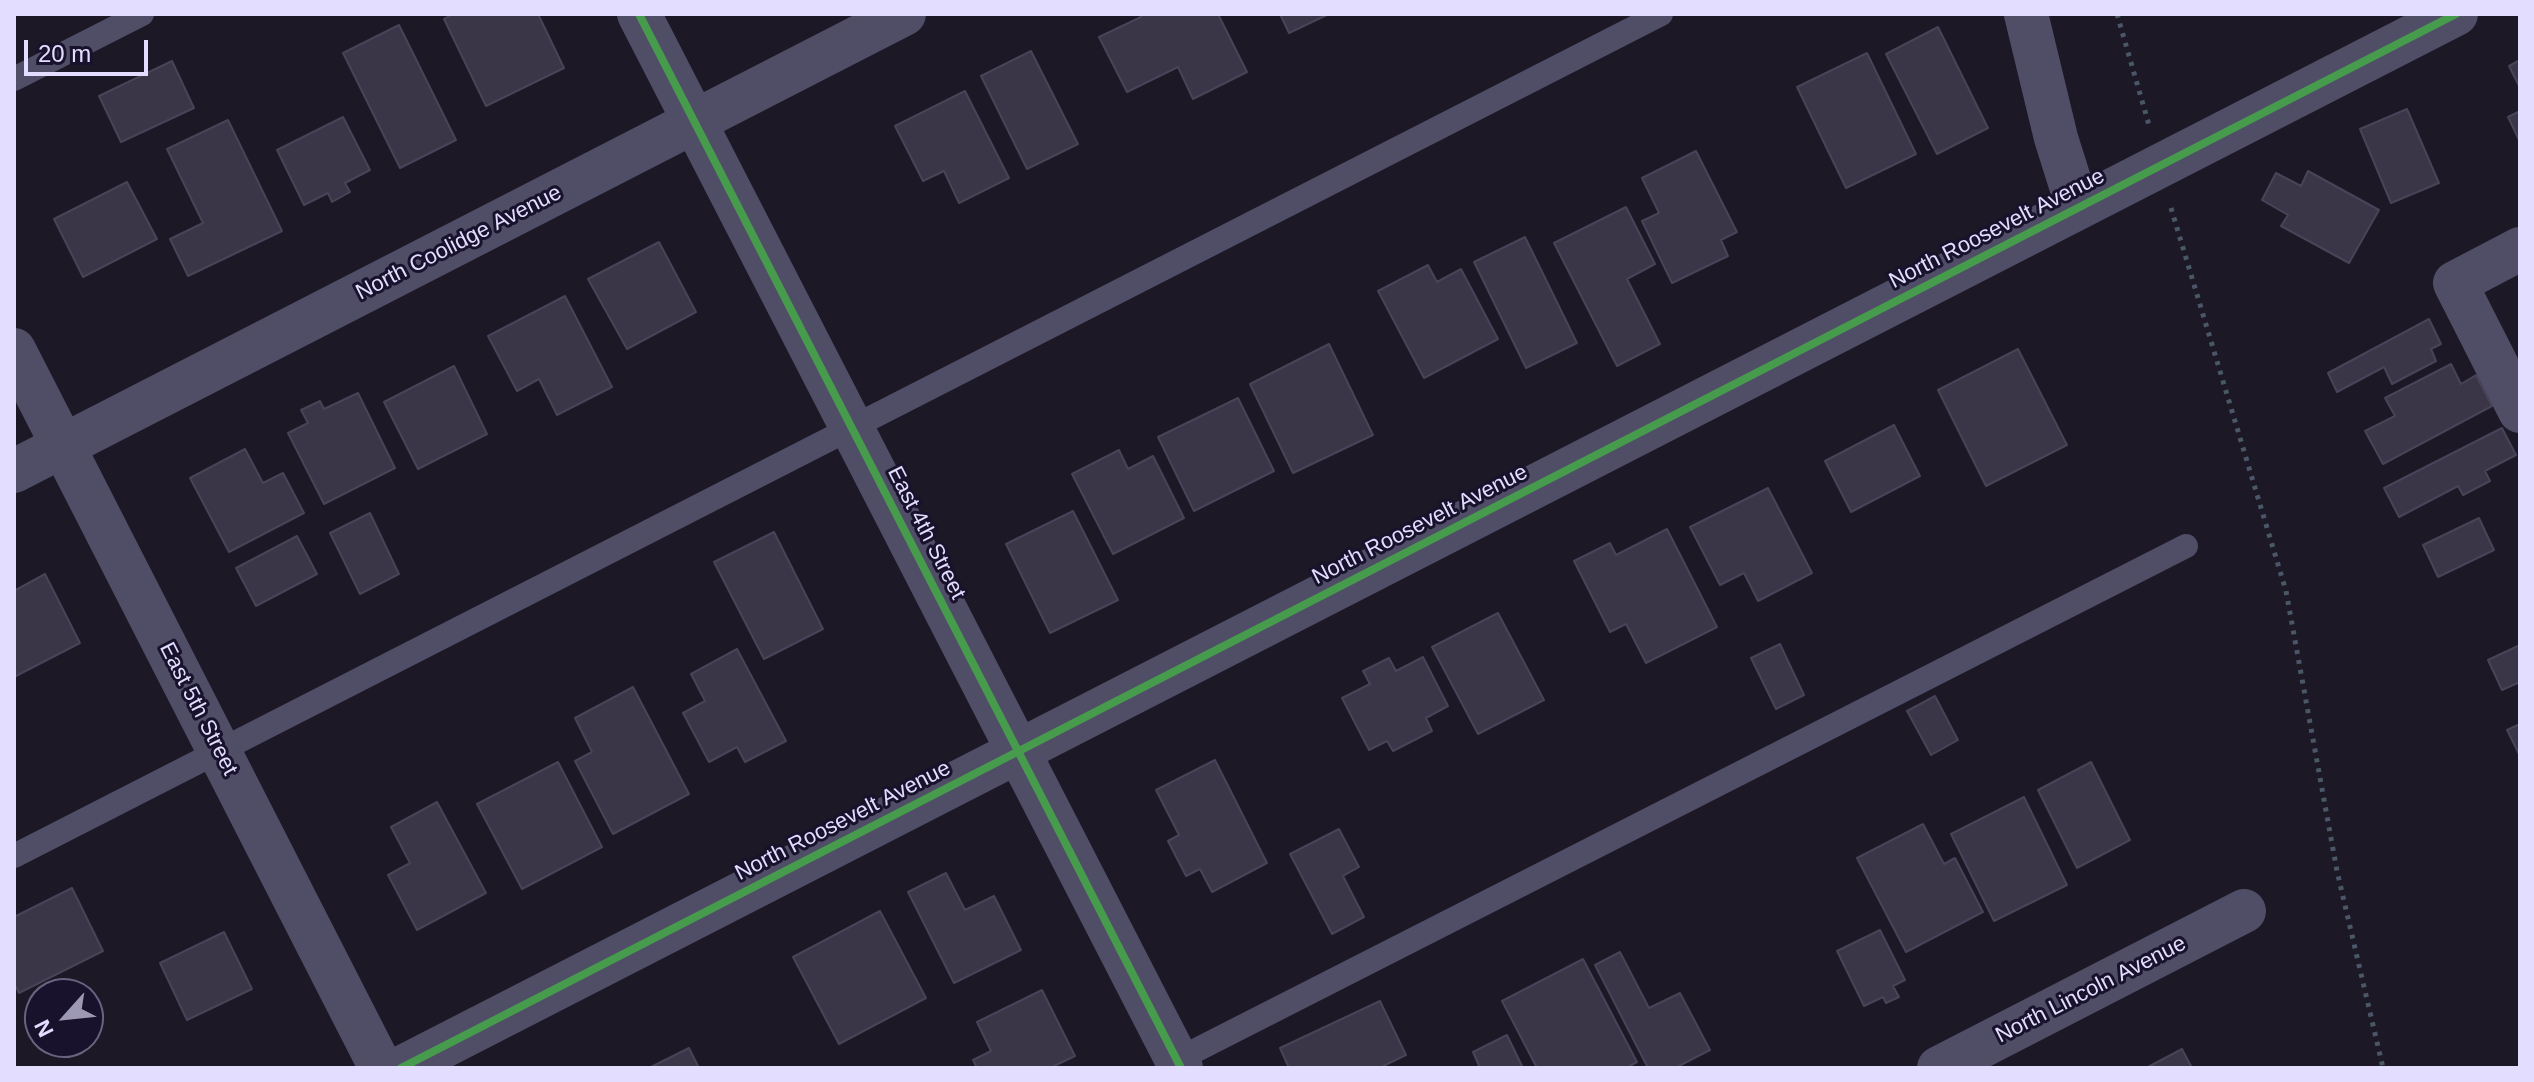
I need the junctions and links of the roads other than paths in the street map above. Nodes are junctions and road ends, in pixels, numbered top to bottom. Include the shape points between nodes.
1 (142, 14) edge
2 (639, 14) edge
3 (904, 14) edge
4 (1661, 14) edge
5 (2026, 14) edge
6 (2456, 14) edge
7 (14, 79) edge
8 (694, 121) junction
9 (2078, 208) junction
10 (2520, 249) edge
11 (14, 350) edge
12 (2520, 411) edge
13 (852, 428) junction
14 (63, 446) junction
15 (14, 471) edge
16 (2186, 546) dead end
17 (219, 751) junction
18 (1019, 751) junction
19 (14, 856) edge
20 (2244, 911) dead end
21 (1173, 1065) edge
22 (381, 1068) edge
23 (401, 1068) edge
24 (1939, 1068) edge

1 - 7 lane
2 - 8 street, East 4th Street
3 - 8 street, North Coolidge Avenue
4 - 13 lane
5 - 9 street
6 - 9 street, North Roosevelt Avenue
8 - 13 street, East 4th Street
8 - 14 street, North Coolidge Avenue
9 - 18 street, North Roosevelt Avenue
10 - 12 street via 2455,283
11 - 14 street, East 5th Street
13 - 17 lane
13 - 18 street, East 4th Street
14 - 15 street, North Coolidge Avenue
14 - 17 street, East 5th Street
16 - 21 lane
17 - 19 lane
17 - 22 street, East 5th Street
18 - 21 street, East 4th Street
18 - 23 street, North Roosevelt Avenue
20 - 24 street, North Lincoln Avenue

